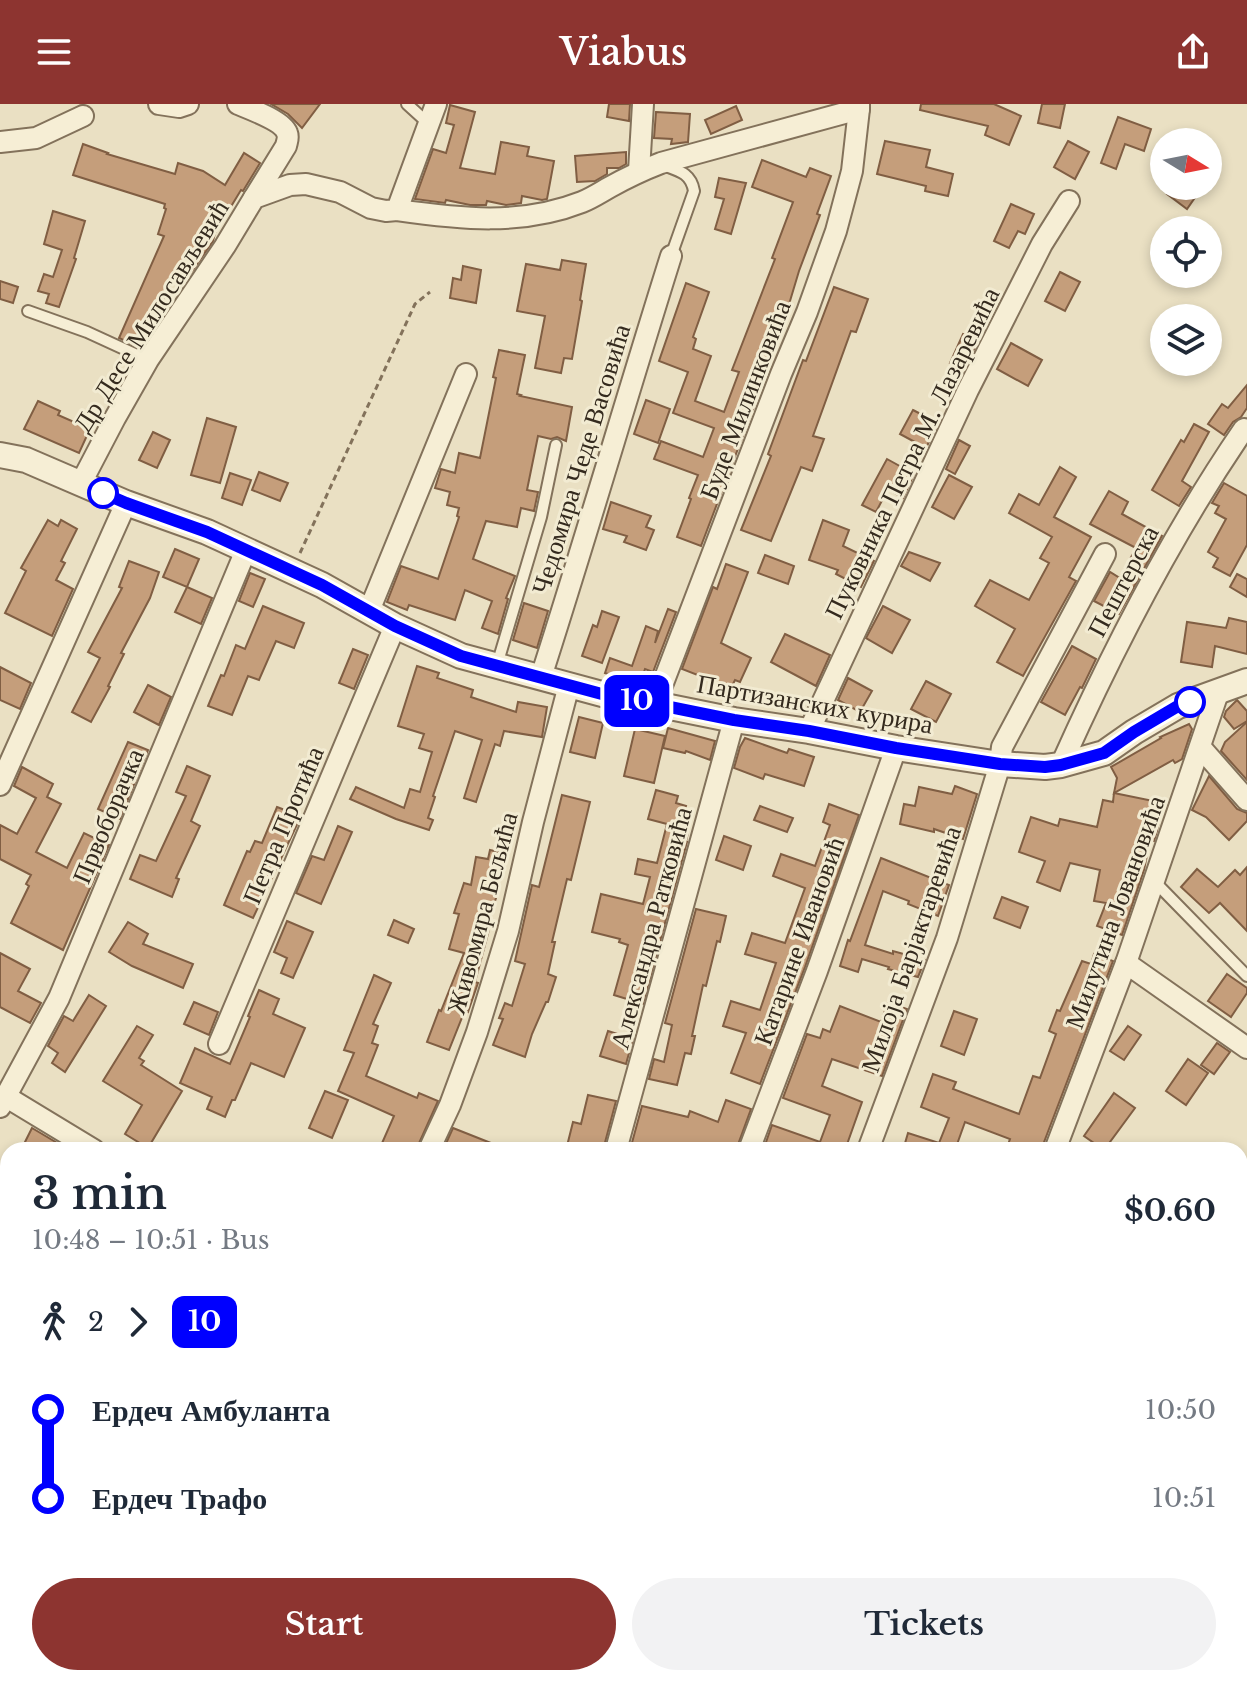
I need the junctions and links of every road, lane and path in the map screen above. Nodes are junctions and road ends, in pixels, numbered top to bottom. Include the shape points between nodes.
1 (159, 104) edge
2 (188, 104) edge
3 (238, 104) edge
4 (407, 104) edge
5 (643, 104) edge
6 (859, 107) edge
7 (433, 114) edge
8 (83, 116) dead end
9 (0, 142) edge
10 (661, 163) junction
11 (639, 171) junction
12 (254, 198) junction
13 (1069, 201) dead end
14 (397, 210) junction
15 (671, 256) joint
16 (430, 292) dead end
17 (28, 311) dead end
18 (148, 360) junction
19 (466, 374) dead end
20 (1244, 429) dead end
21 (556, 445) dead end
22 (0, 455) edge
23 (81, 483) junction
24 (126, 503) junction
25 (246, 550) junction
26 (1105, 554) dead end
27 (291, 571) junction
28 (369, 611) junction
29 (395, 626) junction
30 (497, 665) junction
31 (541, 677) junction
32 (1246, 679) edge
33 (569, 685) junction
34 (1219, 690) junction
35 (655, 704) junction
36 (734, 720) junction
37 (809, 731) junction
38 (896, 748) junction
39 (1201, 748) junction
40 (1000, 764) junction
41 (1061, 765) junction
42 (0, 785) edge
43 (1247, 800) edge
44 (1155, 882) junction
45 (1126, 963) junction
46 (1247, 976) edge
47 (219, 1044) dead end
48 (1247, 1048) edge
49 (3, 1101) edge
50 (79, 1142) edge
51 (433, 1142) edge
52 (618, 1142) edge
53 (752, 1142) edge
54 (871, 1142) edge
55 (1058, 1142) edge

1 - 2 street
3 - 12 street via 287,131 286,146
4 - 7 lane
5 - 11 street
6 - 10 street, Др Десе Милосављевић
6 - 35 street, Буде Милинковића via 852,171 836,231
7 - 14 street
8 - 9 street via 36,138
10 - 11 street, Др Десе Милосављевић
10 - 15 lane via 687,174 694,191
11 - 14 street, Др Десе Милосављевић via 584,201 511,219
12 - 14 street, Др Десе Милосављевић via 306,184 340,192 371,208
12 - 18 street, Др Десе Милосављевић
13 - 37 street, Пуковника Петра М. Лазаревића via 968,390
15 - 31 street, Чедомира Чеде Васовића
16 - 27 path via 415,304
17 - 18 lane
18 - 23 street, Др Десе Милосављевић
19 - 28 street
20 - 41 street, Пештерска via 1164,558
21 - 30 lane via 541,517
22 - 23 street, Партизанских курира
23 - 24 street, Партизанских курира
24 - 25 street, Партизанских курира
24 - 42 street
25 - 27 street, Партизанских курира
25 - 49 street, Првоборачка via 59,998
26 - 40 street, Милоја Барјактаревића via 1002,747
27 - 28 street, Партизанских курира
28 - 29 street, Партизанских курира
29 - 30 street, Партизанских курира via 461,656
29 - 47 street, Петра Протића
30 - 31 street, Партизанских курира
31 - 33 street, Партизанских курира
32 - 34 street, Партизанских курира
33 - 35 street, Партизанских курира
33 - 51 street, Живомира Бељића via 508,931 477,1032
34 - 39 street, Милутина Јовановића
34 - 41 street, Партизанских курира via 1178,706 1104,753
35 - 36 street, Партизанских курира
36 - 37 street, Партизанских курира
36 - 52 street, Александра Ратковића
37 - 38 street, Партизанских курира
38 - 40 street, Партизанских курира
38 - 53 street, Катарине Ивановић
39 - 43 street
39 - 44 street, Милутина Јовановића
40 - 41 street, Партизанских курира
40 - 54 street, Милоја Барјактаревића via 947,938
44 - 45 street, Милутина Јовановића
44 - 46 lane
45 - 48 street
45 - 55 street, Милутина Јовановића
49 - 50 street, Првоборачка

